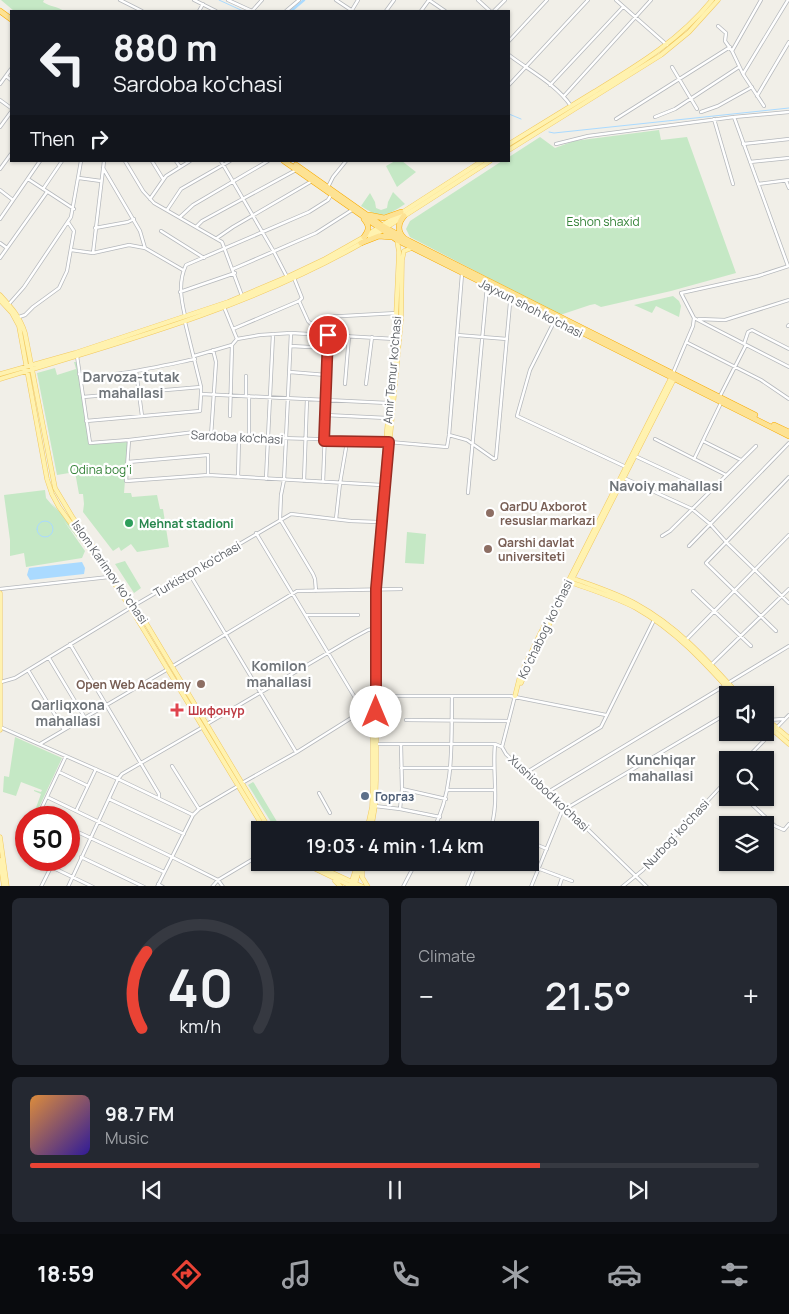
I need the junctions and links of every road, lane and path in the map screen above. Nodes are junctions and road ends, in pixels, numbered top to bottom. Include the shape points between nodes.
1 (120, 0) edge
2 (194, 0) edge
3 (228, 0) edge
4 (262, 0) edge
5 (299, 0) edge
6 (336, 0) edge
7 (429, 0) edge
8 (478, 0) edge
9 (505, 0) edge
10 (547, 0) edge
11 (588, 0) edge
12 (616, 0) edge
13 (651, 0) edge
14 (712, 0) edge
15 (718, 0) edge
16 (761, 0) edge
17 (788, 0) edge
18 (203, 4) junction
19 (623, 7) junction
20 (138, 10) edge
21 (200, 10) edge
22 (214, 10) edge
23 (250, 10) edge
24 (253, 10) edge
25 (287, 10) edge
26 (350, 10) edge
27 (444, 10) edge
28 (491, 10) edge
29 (493, 10) edge
30 (635, 18) junction
31 (718, 26) dead end
32 (510, 39) edge
33 (789, 42) edge
34 (667, 45) junction
35 (730, 47) junction
36 (732, 51) junction
37 (510, 56) edge
38 (650, 60) junction
39 (525, 67) junction
40 (672, 67) dead end
41 (739, 67) junction
42 (10, 71) edge
43 (743, 74) junction
44 (6, 76) junction
45 (620, 78) junction
46 (10, 79) edge
47 (679, 80) junction
48 (0, 84) edge
49 (510, 84) edge
50 (550, 85) junction
51 (752, 87) junction
52 (564, 96) junction
53 (757, 96) junction
54 (691, 99) junction
55 (571, 106) junction
56 (764, 106) dead end
57 (697, 109) dead end
58 (701, 112) dead end
59 (789, 112) edge
60 (10, 113) edge
61 (655, 117) dead end
62 (734, 117) junction
63 (616, 118) dead end
64 (714, 119) junction
65 (0, 127) edge
66 (789, 139) edge
67 (510, 143) edge
68 (556, 144) dead end
69 (743, 144) junction
70 (510, 149) edge
71 (10, 155) edge
72 (789, 158) edge
73 (39, 162) edge
74 (61, 162) edge
75 (81, 162) edge
76 (104, 162) edge
77 (126, 162) edge
78 (153, 162) edge
79 (177, 162) edge
80 (189, 162) edge
81 (222, 162) edge
82 (228, 162) edge
83 (266, 162) edge
84 (285, 162) edge
85 (291, 162) edge
86 (345, 162) edge
87 (481, 162) edge
88 (488, 162) edge
89 (750, 162) junction
90 (223, 165) junction
91 (103, 168) junction
92 (180, 168) junction
93 (0, 169) edge
94 (296, 170) junction
95 (79, 178) junction
96 (28, 179) junction
97 (163, 180) junction
98 (787, 180) edge
99 (101, 181) junction
100 (312, 181) junction
101 (233, 182) junction
102 (734, 184) dead end
103 (758, 184) junction
104 (328, 188) junction
105 (789, 188) edge
106 (43, 189) junction
107 (0, 190) edge
108 (47, 192) junction
109 (331, 195) junction
110 (150, 199) junction
111 (13, 200) junction
112 (243, 200) junction
113 (74, 209) junction
114 (167, 210) junction
115 (352, 210) junction
116 (362, 214) junction
117 (403, 214) junction
118 (252, 216) junction
119 (180, 217) junction
120 (0, 219) edge
121 (134, 219) junction
122 (68, 222) junction
123 (197, 226) junction
124 (95, 228) junction
125 (381, 228) junction
126 (161, 231) dead end
127 (263, 233) junction
128 (364, 236) junction
129 (217, 238) junction
130 (395, 239) junction
131 (409, 241) junction
132 (0, 243) edge
133 (361, 244) junction
134 (8, 248) junction
135 (145, 248) junction
136 (412, 248) junction
137 (226, 249) junction
138 (71, 250) junction
139 (274, 252) junction
140 (93, 253) junction
141 (0, 258) edge
142 (204, 258) junction
143 (789, 266) edge
144 (183, 270) junction
145 (234, 271) junction
146 (463, 273) junction
147 (287, 277) junction
148 (294, 278) junction
149 (488, 286) junction
150 (180, 292) junction
151 (0, 295) edge
152 (242, 296) junction
153 (512, 298) junction
154 (0, 300) edge
155 (789, 300) edge
156 (233, 301) junction
157 (299, 301) junction
158 (9, 304) junction
159 (224, 307) junction
160 (397, 313) junction
161 (19, 317) junction
162 (185, 318) junction
163 (696, 319) junction
164 (558, 320) junction
165 (311, 324) junction
166 (232, 329) junction
167 (273, 334) junction
168 (291, 334) junction
169 (311, 334) junction
170 (328, 335) junction
171 (457, 335) junction
172 (349, 336) junction
173 (372, 337) junction
174 (482, 337) junction
175 (237, 339) junction
176 (395, 339) junction
177 (506, 339) junction
178 (686, 342) junction
179 (106, 344) junction
180 (745, 344) junction
181 (232, 345) junction
182 (291, 346) junction
183 (328, 348) junction
184 (789, 349) edge
185 (213, 350) junction
186 (77, 356) junction
187 (194, 358) junction
188 (735, 366) junction
189 (789, 366) edge
190 (30, 368) junction
191 (136, 370) junction
192 (290, 372) junction
193 (0, 374) edge
194 (80, 374) junction
195 (326, 375) junction
196 (246, 376) dead end
197 (673, 377) junction
198 (0, 378) edge
199 (346, 384) dead end
200 (366, 384) dead end
201 (201, 387) junction
202 (140, 392) junction
203 (201, 394) junction
204 (214, 394) junction
205 (231, 396) junction
206 (248, 396) junction
207 (269, 397) junction
208 (83, 398) junction
209 (288, 398) junction
210 (307, 399) junction
211 (789, 399) edge
212 (325, 400) junction
213 (720, 400) junction
214 (388, 403) junction
215 (325, 415) junction
216 (142, 416) junction
217 (230, 416) dead end
218 (387, 418) junction
219 (86, 421) junction
220 (646, 430) junction
221 (789, 432) edge
222 (449, 435) junction
223 (211, 436) junction
224 (789, 436) edge
225 (239, 437) junction
226 (248, 438) junction
227 (267, 439) junction
228 (655, 439) dead end
229 (129, 440) junction
230 (286, 440) junction
231 (305, 440) junction
232 (324, 441) junction
233 (347, 441) junction
234 (387, 441) junction
235 (703, 441) junction
236 (789, 443) edge
237 (472, 444) junction
238 (756, 446) dead end
239 (635, 456) junction
240 (694, 459) junction
241 (741, 460) junction
242 (128, 462) junction
243 (627, 468) junction
244 (208, 475) junction
245 (726, 475) junction
246 (238, 477) junction
247 (789, 477) edge
248 (624, 478) junction
249 (266, 479) junction
250 (284, 480) junction
251 (304, 481) junction
252 (323, 482) junction
253 (340, 484) junction
254 (382, 486) junction
255 (710, 491) junction
256 (468, 493) dead end
257 (692, 509) junction
258 (280, 519) junction
259 (336, 519) junction
260 (378, 522) junction
261 (710, 524) junction
262 (77, 528) junction
263 (256, 534) junction
264 (789, 535) edge
265 (662, 536) dead end
266 (727, 543) junction
267 (689, 546) dead end
268 (755, 570) junction
269 (189, 573) junction
270 (109, 576) junction
271 (571, 580) junction
272 (374, 589) junction
273 (402, 589) dead end
274 (789, 589) edge
275 (0, 591) edge
276 (316, 591) junction
277 (693, 591) dead end
278 (735, 591) junction
279 (293, 593) junction
280 (782, 596) junction
281 (789, 603) edge
282 (132, 606) junction
283 (714, 612) junction
284 (307, 615) junction
285 (358, 615) dead end
286 (761, 617) junction
287 (654, 620) junction
288 (372, 629) junction
289 (776, 631) dead end
290 (226, 634) junction
291 (740, 637) junction
292 (685, 641) junction
293 (70, 644) junction
294 (751, 646) dead end
295 (789, 646) edge
296 (329, 652) junction
297 (48, 658) junction
298 (712, 664) junction
299 (170, 668) junction
300 (28, 670) junction
301 (1, 682) edge
302 (726, 684) junction
303 (728, 686) edge
304 (260, 692) junction
305 (376, 696) junction
306 (452, 696) junction
307 (514, 696) junction
308 (106, 705) junction
309 (372, 705) junction
310 (363, 711) junction
311 (606, 715) junction
312 (789, 715) edge
313 (85, 718) junction
314 (719, 718) edge
315 (784, 718) junction
316 (774, 719) edge
317 (406, 720) dead end
318 (452, 720) junction
319 (509, 720) junction
320 (205, 726) junction
321 (0, 728) edge
322 (774, 728) junction
323 (64, 730) junction
324 (789, 738) edge
325 (762, 741) edge
326 (40, 744) junction
327 (374, 744) junction
328 (401, 744) junction
329 (451, 744) junction
330 (495, 744) junction
331 (789, 744) edge
332 (502, 747) junction
333 (753, 751) edge
334 (297, 752) junction
335 (66, 756) junction
336 (141, 763) junction
337 (172, 766) dead end
338 (401, 768) junction
339 (451, 768) junction
340 (494, 768) junction
341 (96, 769) junction
342 (59, 772) junction
343 (527, 772) junction
344 (118, 779) junction
345 (240, 784) junction
346 (88, 786) junction
347 (402, 788) junction
348 (719, 789) edge
349 (448, 790) junction
350 (494, 790) junction
351 (548, 792) junction
352 (318, 793) dead end
353 (47, 797) junction
354 (108, 798) junction
355 (158, 798) junction
356 (446, 799) junction
357 (42, 806) edge
358 (66, 806) edge
359 (78, 806) edge
360 (375, 806) junction
361 (754, 806) edge
362 (199, 809) junction
363 (400, 809) junction
364 (566, 809) junction
365 (80, 813) edge
366 (330, 813) dead end
367 (194, 815) junction
368 (441, 818) junction
369 (98, 821) junction
370 (260, 821) edge
371 (264, 821) edge
372 (369, 821) edge
373 (372, 821) edge
374 (439, 821) edge
375 (492, 821) edge
376 (789, 824) edge
377 (80, 833) edge
378 (184, 834) junction
379 (0, 837) edge
380 (90, 838) junction
381 (539, 846) edge
382 (547, 849) junction
383 (81, 857) junction
384 (172, 857) junction
385 (0, 860) edge
386 (251, 860) edge
387 (539, 867) edge
388 (539, 869) edge
389 (49, 871) edge
390 (59, 871) edge
391 (319, 871) edge
392 (326, 871) edge
393 (356, 871) edge
394 (358, 871) edge
395 (362, 871) edge
396 (411, 871) edge
397 (474, 871) edge
398 (537, 871) edge
399 (164, 872) junction
400 (329, 876) junction
401 (72, 877) junction
402 (636, 877) junction
403 (562, 878) junction
404 (218, 880) junction
405 (572, 882) dead end
406 (158, 885) edge
407 (353, 885) edge
408 (5, 886) edge
409 (41, 886) edge
410 (68, 886) edge
411 (93, 886) edge
412 (144, 886) edge
413 (163, 886) edge
414 (212, 886) edge
415 (223, 886) edge
416 (341, 886) edge
417 (363, 886) edge
418 (368, 886) edge
419 (403, 886) edge
420 (468, 886) edge
421 (530, 886) edge
422 (559, 886) edge
423 (622, 886) edge
424 (647, 886) edge

1 - 20 street
2 - 18 street
3 - 23 street
4 - 24 street
5 - 25 street
6 - 26 street
7 - 27 street
8 - 28 street
9 - 29 street
10 - 32 street
11 - 39 street
12 - 19 street
13 - 30 street
14 - 34 main road
15 - 38 main road via 689,32
16 - 36 street
17 - 43 street
18 - 21 street
18 - 22 street
19 - 30 street
19 - 50 street
30 - 34 street
30 - 52 street
31 - 35 street via 726,33 725,41
33 - 53 street
34 - 38 main road
35 - 36 street
35 - 47 street
36 - 41 street
37 - 39 street
38 - 45 main road
39 - 49 street
39 - 50 street
40 - 47 street
41 - 43 street
41 - 54 street
42 - 44 street
43 - 51 street
44 - 46 street
44 - 48 street
45 - 55 main road
45 - 70 main road
47 - 54 street
47 - 63 street
50 - 52 street
51 - 53 street
51 - 58 street
52 - 55 street
53 - 56 street
54 - 57 street
54 - 61 street
55 - 67 main road
59 - 62 street
60 - 65 street
62 - 64 street
62 - 69 street
64 - 68 street via 588,136
64 - 102 street
66 - 69 street
69 - 89 street
71 - 93 street
72 - 89 street
73 - 96 street
74 - 106 street
75 - 95 street
76 - 91 street
77 - 110 street
78 - 97 street
79 - 92 street
80 - 92 street
81 - 90 street
82 - 90 street
83 - 101 street
84 - 94 highway, Jayxun shoh ko'chasi
85 - 104 highway, Jayxun shoh ko'chasi
86 - 104 street
87 - 117 main road
88 - 117 main road
89 - 103 street
90 - 101 street
90 - 114 street via 181,188
91 - 99 street
91 - 121 street
92 - 97 street
94 - 100 highway, Jayxun shoh ko'chasi
94 - 112 street
95 - 99 street
95 - 113 street
96 - 106 street
96 - 111 street
97 - 110 street
98 - 103 street
98 - 105 street
99 - 124 street
100 - 109 highway, Jayxun shoh ko'chasi
100 - 118 street
101 - 112 street
101 - 119 street via 193,205
103 - 143 street
104 - 116 highway, Jayxun shoh ko'chasi
106 - 108 street
107 - 111 street
108 - 113 street
108 - 134 street
109 - 115 highway, Jayxun shoh ko'chasi
109 - 127 street via 309,212
110 - 114 street
111 - 120 street
112 - 118 street
112 - 123 street
113 - 122 street
114 - 119 street
115 - 116 highway, Jayxun shoh ko'chasi
115 - 139 street via 316,233
116 - 117 highway via 384,218
116 - 125 highway, Jayxun shoh ko'chasi
116 - 128 highway via 368,225
117 - 125 main road
117 - 131 highway via 399,230
118 - 127 street
118 - 129 street
119 - 123 street
121 - 124 street
121 - 135 street
122 - 138 street via 74,231
122 - 158 street
123 - 129 street
124 - 140 street
125 - 128 main road
125 - 130 highway, Jayxun shoh ko'chasi
125 - 131 highway, Jayxun shoh ko'chasi
125 - 133 main road
126 - 142 street
127 - 137 street
127 - 139 street
128 - 147 main road
129 - 137 street
130 - 133 highway via 379,236
130 - 136 highway, Jayxun shoh ko'chasi
130 - 160 main road, Amir Temur ko'chasi via 399,252
131 - 164 highway, Jayxun shoh ko'chasi
132 - 134 street
133 - 148 main road
134 - 141 street
135 - 140 street via 129,245
135 - 144 street
136 - 146 highway, Jayxun shoh ko'chasi
136 - 234 main road, Amir Temur ko'chasi via 406,249 402,255 401,320
137 - 142 street
137 - 145 street
138 - 140 street
138 - 161 street via 67,272 59,288
139 - 145 street
139 - 147 street
142 - 144 street via 186,265
143 - 163 street via 682,293
144 - 150 street
145 - 150 street
145 - 152 street
146 - 149 highway, Jayxun shoh ko'chasi
146 - 171 street
147 - 152 main road
148 - 156 main road
148 - 157 street via 302,298
149 - 153 highway, Jayxun shoh ko'chasi
149 - 174 street
150 - 162 street
151 - 158 main road, Islom Karimov ko‘chasi
152 - 156 main road
153 - 164 highway, Jayxun shoh ko'chasi
153 - 177 street
154 - 190 main road, Islom Karimov ko‘chasi via 19,326
155 - 163 street via 725,320
156 - 159 main road
156 - 162 main road
157 - 165 street
157 - 166 street
158 - 161 main road, Islom Karimov ko‘chasi
159 - 162 main road
159 - 166 street
160 - 165 street via 325,317
160 - 176 main road, Amir Temur ko'chasi
161 - 190 main road, Islom Karimov ko‘chasi
162 - 179 main road
162 - 187 street
163 - 178 street
163 - 180 street
164 - 197 highway, Jayxun shoh ko'chasi
164 - 243 street via 530,370 517,416
165 - 169 street
166 - 175 street
167 - 168 street
167 - 175 street
167 - 207 street
168 - 169 street
168 - 182 street
169 - 170 street
170 - 172 street
170 - 183 street
171 - 174 street
171 - 222 street
172 - 173 street
172 - 199 street
173 - 176 street
173 - 200 street
174 - 177 street
174 - 237 street
175 - 181 street
176 - 214 main road, Amir Temur ko'chasi
177 - 237 street via 496,458
178 - 188 street
178 - 197 street
179 - 186 main road
179 - 190 main road
180 - 184 street via 748,332 752,330
180 - 188 street
180 - 189 street
181 - 185 street
181 - 205 street
182 - 183 street
182 - 192 street
183 - 195 street
185 - 187 street
185 - 204 street via 216,362
186 - 190 main road
186 - 194 street
187 - 191 street
187 - 201 street
188 - 211 street
188 - 213 street
190 - 193 main road
190 - 198 main road
190 - 262 main road, Islom Karimov ko‘chasi via 50,487 60,507
191 - 194 street via 89,377
191 - 202 street
192 - 195 street
192 - 209 street
194 - 208 street
195 - 212 street
196 - 206 street
197 - 213 highway, Jayxun shoh ko'chasi
197 - 220 main road, Ko‘chabog‘ ko‘chasi
201 - 202 street
201 - 203 street
202 - 208 street
202 - 216 street
203 - 204 street
203 - 216 street via 200,411
204 - 205 street
204 - 223 street
205 - 206 street
205 - 217 street
206 - 207 street
206 - 226 street
207 - 209 street
207 - 227 street
208 - 219 street
209 - 210 street
209 - 230 street
210 - 212 street
210 - 231 street
212 - 214 street
212 - 215 street
213 - 221 highway, Jayxun shoh ko'chasi
213 - 224 highway, Jayxun shoh ko'chasi
213 - 235 street
214 - 218 main road, Amir Temur ko'chasi
215 - 218 street
215 - 232 street
216 - 219 street
218 - 234 main road, Amir Temur ko'chasi
219 - 229 street, Sardoba ko'chasi via 90,443
220 - 239 main road, Ko‘chabog‘ ko‘chasi
220 - 243 main road, Ko‘chabog‘ ko‘chasi
222 - 234 street, Sardoba ko'chasi via 446,447
222 - 237 street
223 - 225 street, Sardoba ko'chasi
223 - 229 street, Sardoba ko'chasi via 196,432
225 - 226 street, Sardoba ko'chasi
225 - 246 street
226 - 227 street, Sardoba ko'chasi
227 - 230 street, Sardoba ko'chasi
227 - 249 street
228 - 240 street
229 - 242 street
230 - 231 street, Sardoba ko'chasi
230 - 250 street
231 - 232 street, Sardoba ko'chasi
231 - 251 street
232 - 233 street, Sardoba ko'chasi
232 - 252 street
233 - 234 street, Sardoba ko'chasi
233 - 253 street
234 - 254 main road, Amir Temur ko'chasi
234 - 272 main road, Amir Temur ko'chasi
235 - 240 street
235 - 241 street
236 - 261 street
237 - 256 street
238 - 241 street
239 - 243 main road, Ko‘chabog‘ ko‘chasi
239 - 255 street
240 - 245 street
241 - 245 street
242 - 244 street via 208,455
242 - 244 street via 126,481
243 - 248 main road, Ko‘chabog‘ ko‘chasi
243 - 271 main road, Ko‘chabog‘ ko‘chasi
244 - 246 street
245 - 255 street
246 - 249 street
247 - 266 street
248 - 257 street
248 - 271 main road, Ko‘chabog‘ ko‘chasi
249 - 250 street
250 - 251 street
250 - 258 street
251 - 252 street
252 - 253 street
253 - 254 street
253 - 259 street
254 - 260 main road, Amir Temur ko'chasi
255 - 257 street
257 - 261 street
257 - 265 street
258 - 259 street, Turkiston ko'chasi via 294,514
258 - 263 street, Turkiston ko'chasi
258 - 276 street via 313,574
259 - 260 street, Turkiston ko'chasi
260 - 272 main road, Amir Temur ko'chasi
261 - 266 street
261 - 267 street
262 - 270 main road, Islom Karimov ko‘chasi
262 - 282 main road, Islom Karimov ko‘chasi
263 - 269 street, Turkiston ko'chasi
263 - 279 street
264 - 268 street
266 - 268 street
266 - 278 street via 706,564
268 - 278 street
268 - 280 street
269 - 282 street, Turkiston ko'chasi
269 - 290 street
270 - 275 street
270 - 282 main road, Islom Karimov ko‘chasi
271 - 287 main road via 627,604
271 - 292 main road via 635,603 660,618
271 - 307 main road, Ko‘chabog‘ ko‘chasi via 536,641
272 - 273 street
272 - 276 street
272 - 288 main road, Amir Temur ko'chasi
272 - 305 main road, Amir Temur ko'chasi
274 - 280 street
275 - 301 main road
276 - 279 street
277 - 283 street
278 - 283 street
278 - 286 street
279 - 284 street
279 - 290 street
280 - 281 street
280 - 286 street
282 - 293 street, Turkiston ko'chasi
282 - 299 main road, Islom Karimov ko‘chasi
283 - 291 street
283 - 292 street
284 - 285 street
284 - 296 street
286 - 289 street
286 - 291 street
287 - 292 main road
287 - 311 street
288 - 296 street
288 - 309 main road, Amir Temur ko'chasi
290 - 299 street
290 - 304 street
291 - 294 street
291 - 298 street
292 - 298 main road
292 - 302 main road
293 - 297 street, Turkiston ko'chasi
293 - 308 street
295 - 302 street
296 - 304 street
296 - 310 street
297 - 300 street, Turkiston ko'chasi
297 - 313 street
298 - 302 main road
299 - 308 street
299 - 320 main road, Islom Karimov ko‘chasi
300 - 301 street, Turkiston ko'chasi
300 - 323 street
301 - 321 main road
302 - 303 main road
302 - 351 street
304 - 320 street
304 - 334 street
305 - 306 street
305 - 327 main road, Amir Temur ko'chasi
306 - 307 street
306 - 318 street
307 - 311 street
307 - 319 street, Ko‘chabog‘ ko‘chasi
308 - 313 street
308 - 336 street
309 - 310 street
309 - 327 main road, Amir Temur ko'chasi
310 - 334 street
311 - 343 street via 600,727
312 - 315 street
313 - 323 street
314 - 364 street
315 - 316 street
315 - 322 street
317 - 318 street
318 - 319 street
318 - 329 street
319 - 332 street, Ko‘chabog‘ ko‘chasi
320 - 336 street
320 - 345 main road, Islom Karimov ko‘chasi
321 - 326 street
322 - 324 main road
322 - 331 main road
323 - 326 street
325 - 333 street
326 - 335 street
327 - 328 street, Xusniobod ko'chasi
327 - 360 main road, Amir Temur ko'chasi
327 - 372 main road, Amir Temur ko'chasi
328 - 329 street, Xusniobod ko'chasi
328 - 338 street
329 - 330 street, Xusniobod ko'chasi
329 - 339 street
330 - 332 street, Xusniobod ko'chasi
330 - 340 street
332 - 343 street, Xusniobod ko'chasi
334 - 345 street
335 - 341 street
335 - 342 street
336 - 344 street
336 - 355 street via 159,794
337 - 362 street
338 - 339 street
338 - 347 street
339 - 340 street
339 - 349 street
340 - 350 street
341 - 344 street
341 - 346 street
342 - 346 street
342 - 353 street
343 - 351 street, Xusniobod ko'chasi
344 - 354 street
344 - 355 street
345 - 362 street
345 - 370 main road, Islom Karimov ko‘chasi
345 - 371 main road, Islom Karimov ko‘chasi
346 - 359 street
347 - 356 street
347 - 363 street
348 - 402 street, Nurbog' ko'chasi
349 - 350 street
349 - 356 street
350 - 375 street
351 - 364 street, Xusniobod ko'chasi
352 - 366 street
353 - 357 street
353 - 358 street
354 - 369 street
354 - 378 street
355 - 367 street
356 - 368 street
360 - 363 street
360 - 373 main road, Amir Temur ko'chasi
361 - 376 street via 775,826 784,830
362 - 367 street
363 - 368 street
364 - 382 street via 562,811
364 - 402 street, Xusniobod ko'chasi
365 - 369 street
367 - 378 street
368 - 374 street
369 - 380 street
369 - 384 street
377 - 380 street
378 - 384 street
379 - 408 main road
380 - 383 street
380 - 399 street
381 - 382 street
382 - 387 street
383 - 401 street
383 - 412 street
384 - 399 street
384 - 404 street
385 - 408 main road
386 - 404 street
388 - 403 street
389 - 409 street
390 - 401 street
391 - 400 main road
392 - 407 main road
393 - 407 main road
394 - 407 main road
395 - 418 main road
396 - 419 street
397 - 420 street
398 - 421 street
399 - 406 street
400 - 407 main road
400 - 416 main road
401 - 410 street
401 - 411 street
402 - 423 street, Nurbog' ko'chasi
402 - 424 street, Xusniobod ko'chasi
403 - 405 street
403 - 422 street
404 - 414 street
404 - 415 street
406 - 413 street
407 - 417 main road

